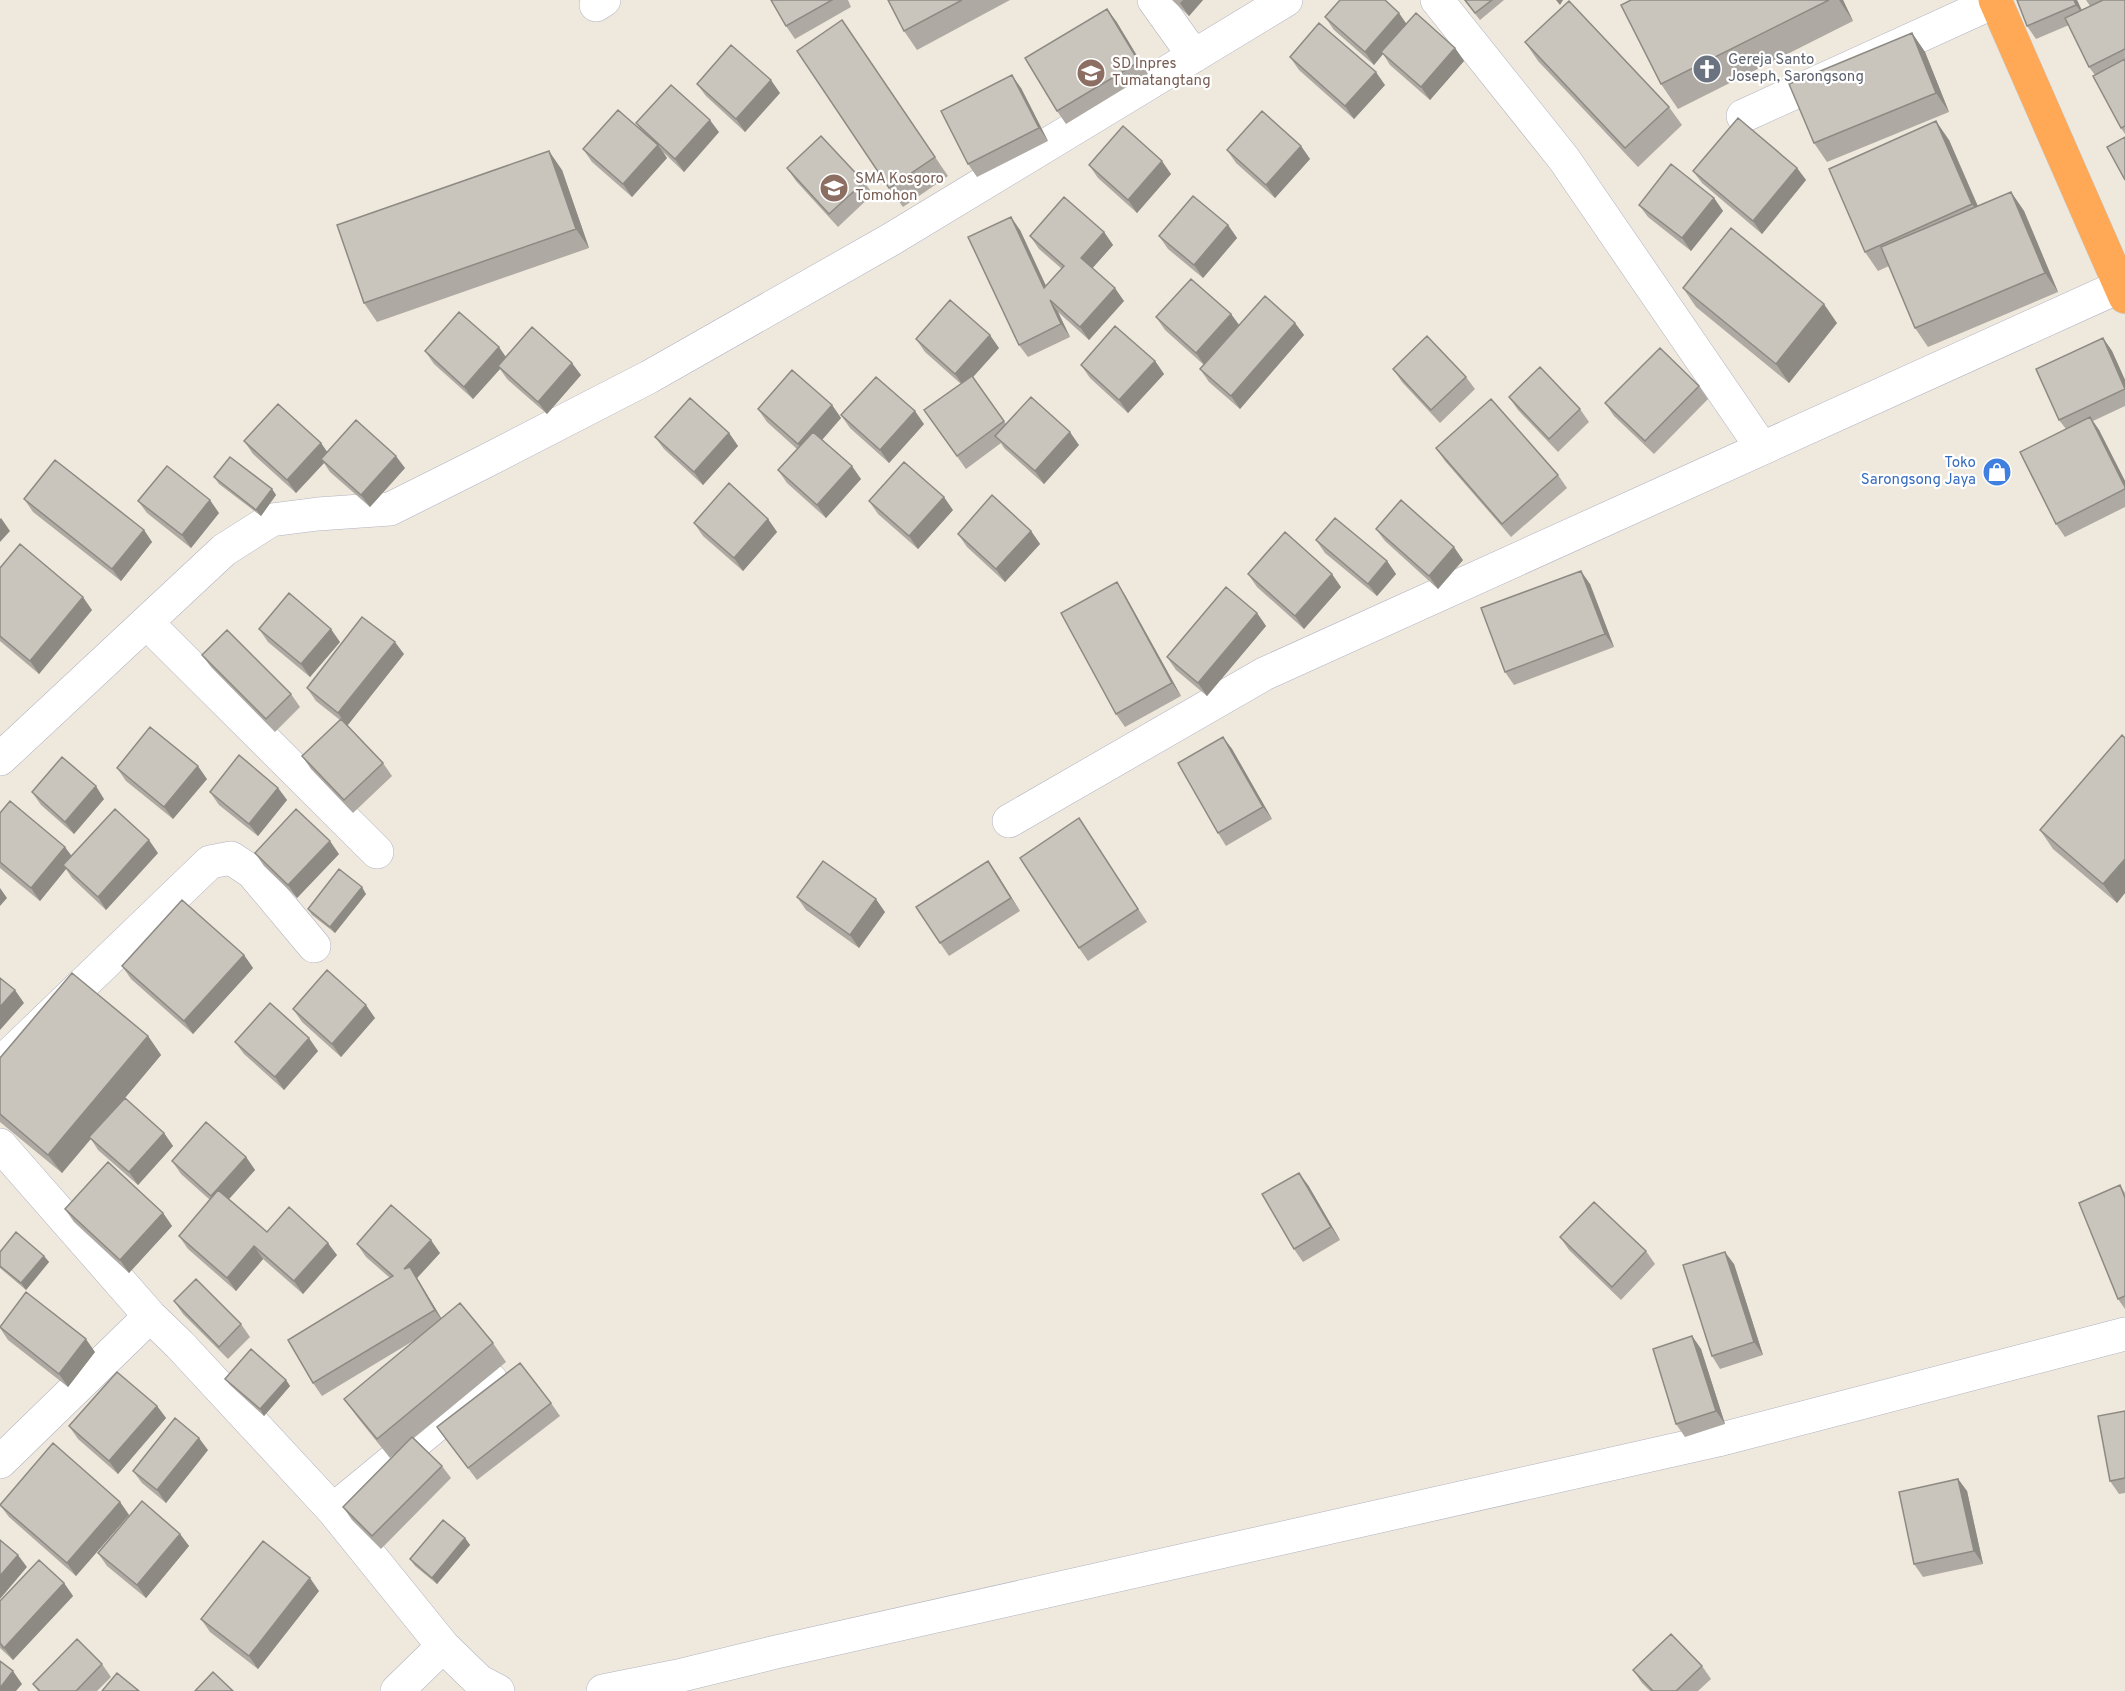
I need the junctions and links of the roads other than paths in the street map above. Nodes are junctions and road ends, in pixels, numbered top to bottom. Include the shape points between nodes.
1 (1154, 0) edge
2 (1286, 0) edge
3 (1437, 0) edge
4 (1996, 1) edge
5 (1194, 56) junction
6 (1743, 116) dead end
7 (2123, 289) edge
8 (1762, 448) junction
9 (147, 623) junction
10 (0, 759) edge
11 (1009, 821) dead end
12 (377, 852) dead end
13 (314, 946) dead end
14 (0, 1064) edge
15 (0, 1145) edge
16 (150, 1316) junction
17 (2125, 1334) edge
18 (491, 1380) dead end
19 (0, 1462) edge
20 (333, 1510) junction
21 (443, 1646) junction
22 (655, 1686) edge
23 (400, 1690) edge
24 (498, 1691) edge
25 (603, 1691) edge

1 - 5 street
2 - 5 street
3 - 8 street via 1564,159
4 - 6 street
4 - 7 highway
5 - 9 street via 890,240 649,377 390,509 271,520 224,550
7 - 8 street
8 - 11 street via 1264,674
9 - 10 street
9 - 12 street
13 - 14 street via 252,872 231,858 210,862
15 - 16 street
16 - 19 street
16 - 20 street
17 - 22 street via 1718,1440
18 - 20 street
20 - 21 street
21 - 23 street
21 - 24 street via 479,1681
22 - 25 street

